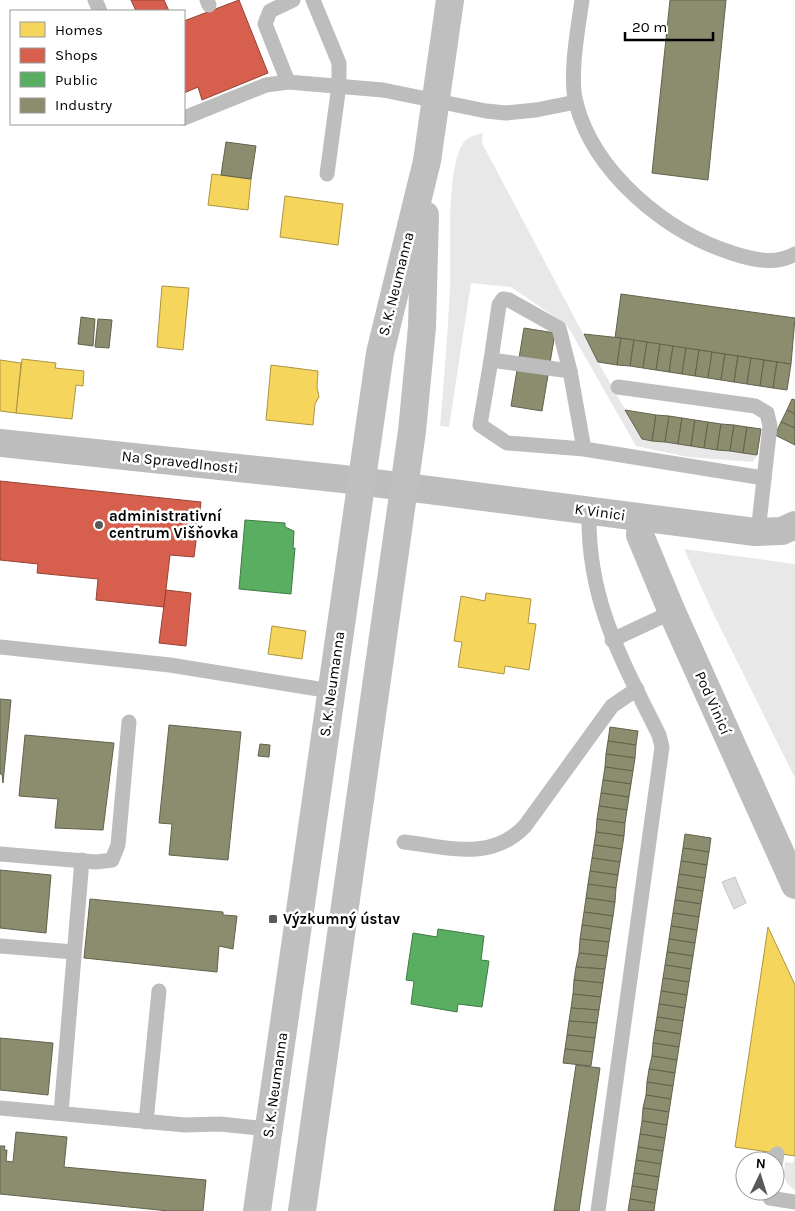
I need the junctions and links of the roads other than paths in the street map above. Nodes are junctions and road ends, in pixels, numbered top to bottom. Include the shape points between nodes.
1 (293, 0) edge
2 (313, 0) edge
3 (450, 0) edge
4 (582, 0) edge
5 (288, 82) junction
6 (339, 85) junction
7 (436, 100) junction
8 (576, 102) junction
9 (185, 118) edge
10 (427, 160) junction
11 (327, 174) dead end
12 (795, 254) edge
13 (491, 360) junction
14 (570, 371) junction
15 (618, 386) dead end
16 (0, 443) edge
17 (584, 450) junction
18 (764, 478) junction
19 (361, 481) junction
20 (404, 486) junction
21 (589, 511) junction
22 (642, 518) junction
23 (783, 531) edge
24 (672, 612) junction
25 (612, 640) junction
26 (0, 647) edge
27 (637, 689) junction
28 (331, 691) junction
29 (128, 722) dead end
30 (404, 842) dead end
31 (0, 854) edge
32 (82, 860) junction
33 (795, 885) edge
34 (0, 946) edge
35 (74, 952) junction
36 (159, 991) dead end
37 (0, 1108) edge
38 (61, 1113) junction
39 (146, 1122) junction
40 (269, 1129) junction
41 (782, 1201) edge
42 (795, 1202) edge
43 (257, 1211) edge
44 (302, 1211) edge
45 (598, 1211) edge

1 - 5 lane via 274,8 266,18 267,30
2 - 6 lane via 337,54
3 - 7 street, S. K. Neumanna
4 - 8 lane via 575,74
5 - 6 lane
5 - 9 lane via 266,85
6 - 7 lane
6 - 11 lane
7 - 8 lane via 506,113
7 - 10 street, S. K. Neumanna
8 - 12 lane via 584,126 610,168 664,220 702,242 742,257 769,261
10 - 19 street, S. K. Neumanna via 383,336
10 - 20 street, S. K. Neumanna via 422,327
13 - 14 lane
13 - 14 lane via 499,305 503,300 509,300 558,328
13 - 17 lane via 480,425 507,443
14 - 17 lane
15 - 18 lane via 763,409 769,417 770,426
16 - 19 street, Na Spravedlnosti
17 - 18 lane
18 - 23 lane
19 - 20 street, Na Spravedlnosti
19 - 28 street, S. K. Neumanna
20 - 21 street, K Vinici
20 - 44 street, S. K. Neumanna
21 - 22 street, K Vinici
21 - 25 lane via 591,555 599,599
22 - 23 street, K Vinici
22 - 24 street, Pod Vinicí via 640,535
24 - 25 lane
24 - 33 street, Pod Vinicí
25 - 27 lane
26 - 28 lane via 170,665
27 - 30 lane via 612,706 525,826 510,841 479,850
27 - 45 lane via 659,735 661,753
28 - 40 street, S. K. Neumanna
29 - 32 lane via 116,853 112,860
31 - 32 lane
32 - 35 lane
34 - 35 lane
35 - 38 lane
36 - 39 lane
37 - 38 lane
38 - 39 lane
39 - 40 lane
40 - 43 street, S. K. Neumanna
41 - 42 lane

